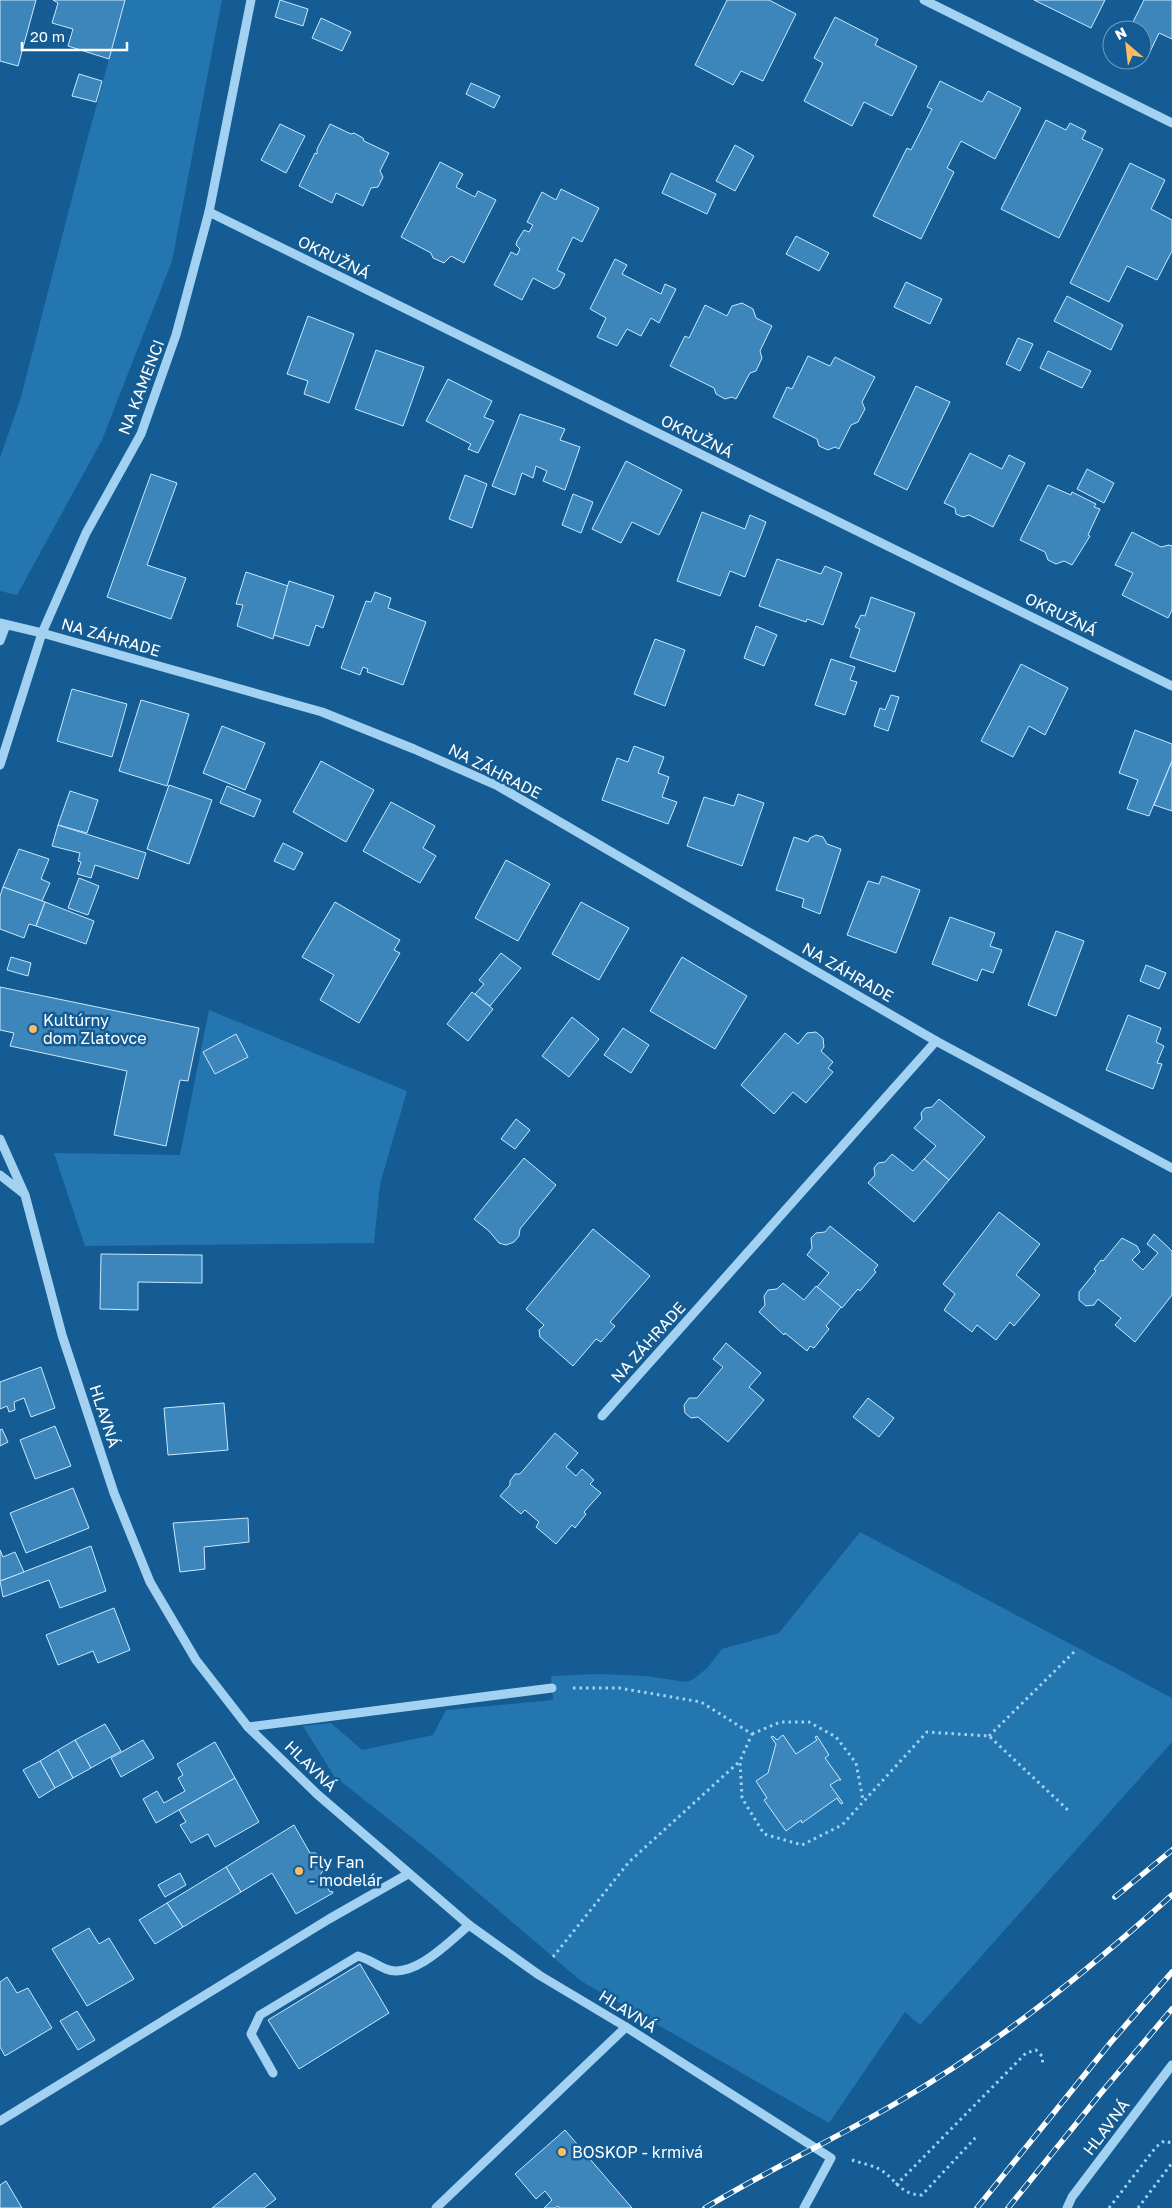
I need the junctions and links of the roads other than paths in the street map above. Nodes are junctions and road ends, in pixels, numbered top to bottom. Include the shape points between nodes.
1 (251, 0) edge
2 (924, 0) edge
3 (1172, 123) edge
4 (209, 212) junction
5 (3, 624) edge
6 (42, 633) junction
7 (0, 641) edge
8 (1172, 686) edge
9 (0, 766) edge
10 (936, 1041) junction
11 (0, 1139) edge
12 (1172, 1168) edge
13 (0, 1175) edge
14 (25, 1195) junction
15 (602, 1416) dead end
16 (552, 1688) road end
17 (248, 1726) junction
18 (408, 1874) junction
19 (469, 1925) junction
20 (626, 2027) junction
21 (1172, 2065) edge
22 (273, 2073) dead end
23 (0, 2121) edge
24 (436, 2208) edge
25 (804, 2208) edge
26 (1067, 2208) edge

1 - 4 street, NA KAMENCI
2 - 3 street
4 - 6 street, NA KAMENCI via 176,335 141,434 86,533
4 - 8 street, OKRUŽNÁ
5 - 6 street, NA ZÁHRADE
5 - 7 street
6 - 9 street, NA KAMENCI
6 - 10 street, NA ZÁHRADE via 322,712 498,786
10 - 12 street, NA ZÁHRADE
10 - 15 street, NA ZÁHRADE
11 - 14 street, HLAVNÁ
13 - 14 street
14 - 17 street, HLAVNÁ via 62,1335 114,1493 150,1582 196,1660
16 - 17 street
17 - 18 street, HLAVNÁ via 317,1794
18 - 19 street, HLAVNÁ
18 - 23 street
19 - 20 street, HLAVNÁ via 539,1975
19 - 22 street via 422,1962 404,1971 387,1969 358,1956 260,2015 251,2034
20 - 24 street
20 - 25 street, HLAVNÁ via 831,2158
21 - 26 street, HLAVNÁ

